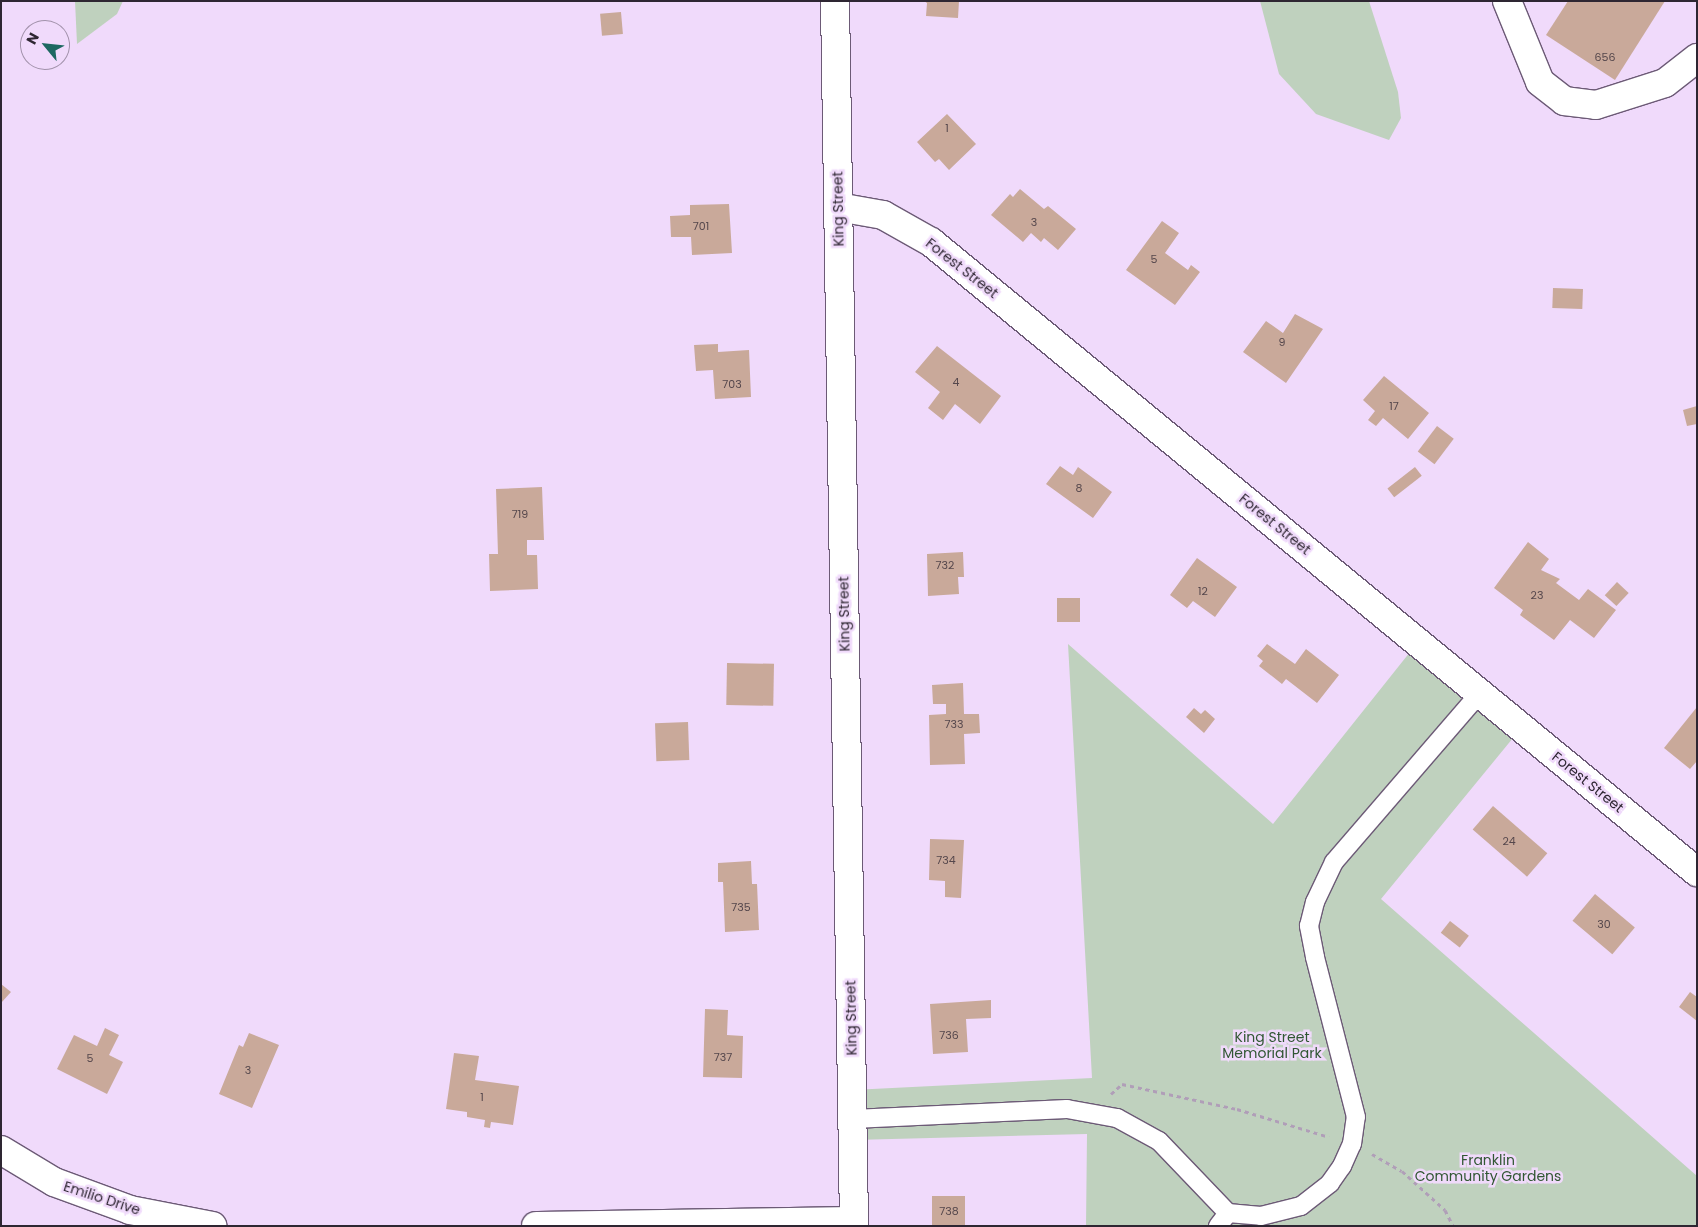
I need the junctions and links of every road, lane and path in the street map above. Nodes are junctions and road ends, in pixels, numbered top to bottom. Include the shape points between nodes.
1 (835, 1) edge
2 (1507, 1) edge
3 (1697, 58) edge
4 (838, 207) junction
5 (1480, 693) junction
6 (1697, 872) edge
7 (1093, 1112) junction
8 (852, 1119) junction
9 (1352, 1144) junction
10 (1, 1150) edge
11 (1223, 1220) edge
12 (854, 1223) edge
13 (212, 1226) edge
14 (536, 1226) edge
15 (1453, 1226) edge

1 - 4 street, King Street
2 - 3 street via 1540,82 1564,101 1596,105 1665,83
4 - 5 street, Forest Street via 884,215 931,242
4 - 8 street, King Street
5 - 6 street, Forest Street
5 - 9 lane via 1334,862 1315,902 1310,926 1353,1096 1356,1117
7 - 8 lane via 1067,1109
7 - 9 path via 1122,1084 1237,1109
7 - 11 lane via 1117,1118 1159,1141
8 - 12 street, King Street
9 - 11 lane via 1330,1183 1301,1206 1260,1216
9 - 15 path via 1402,1171 1445,1210
10 - 13 street, Emilio Drive via 54,1182 130,1210
12 - 14 street

